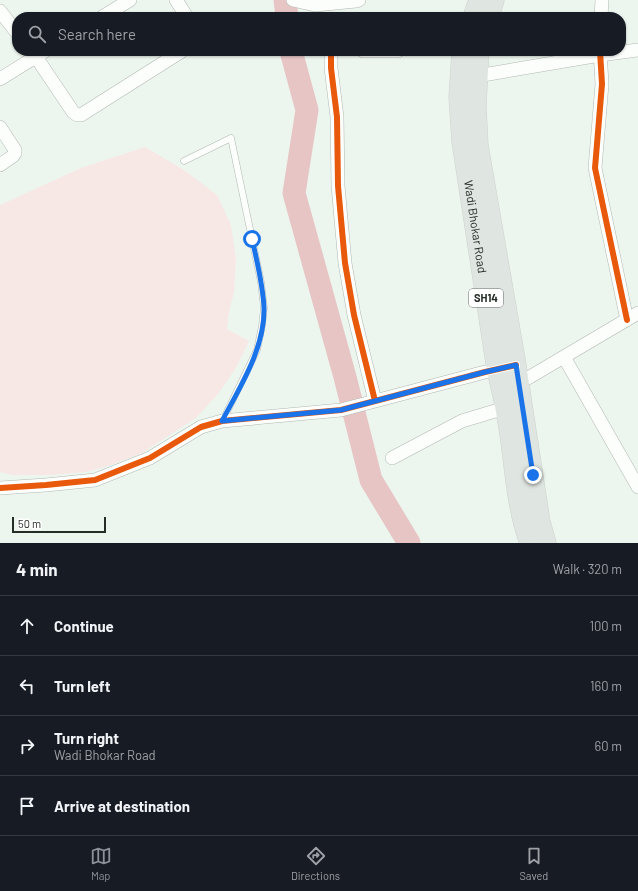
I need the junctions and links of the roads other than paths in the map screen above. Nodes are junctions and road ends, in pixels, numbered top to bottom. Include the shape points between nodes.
1 (130, 0) edge
2 (176, 0) edge
3 (293, 0) edge
4 (479, 0) edge
5 (494, 0) edge
6 (602, 0) edge
7 (352, 1) edge
8 (312, 4) junction
9 (0, 11) edge
10 (110, 12) edge
11 (184, 12) edge
12 (318, 12) edge
13 (475, 12) edge
14 (490, 12) edge
15 (601, 12) edge
16 (12, 27) edge
17 (638, 50) edge
18 (626, 51) edge
19 (34, 56) edge
20 (40, 56) edge
21 (174, 56) edge
22 (331, 56) edge
23 (462, 56) edge
24 (479, 56) edge
25 (584, 56) edge
26 (600, 56) edge
27 (477, 76) junction
28 (0, 79) edge
29 (0, 127) edge
30 (184, 161) dead end
31 (0, 165) edge
32 (632, 316) edge
33 (564, 357) junction
34 (510, 372) junction
35 (375, 401) junction
36 (505, 408) junction
37 (222, 421) junction
38 (392, 458) dead end
39 (638, 487) edge
40 (0, 488) edge
41 (527, 540) edge
42 (546, 543) edge

1 - 10 street
2 - 11 street
3 - 8 street
4 - 13 main road
5 - 14 main road
6 - 15 street
7 - 8 street
8 - 12 street
9 - 16 street
17 - 18 street
19 - 28 street
20 - 21 street via 74,112 81,115
22 - 35 street via 345,263 354,315
23 - 34 main road, Wadi Bhokar Road / SH14 via 458,97 462,142
24 - 27 main road, Wadi Bhokar Road / SH14
25 - 27 street
26 - 32 street via 602,84 595,168
27 - 34 main road, Wadi Bhokar Road / SH14 via 478,145
29 - 31 street via 16,153
30 - 37 lane via 231,138 261,282 264,308 257,350
32 - 33 street
33 - 34 street via 528,378
33 - 39 street
34 - 35 street via 485,372
34 - 36 main road, Wadi Bhokar Road / SH14
34 - 42 main road, Wadi Bhokar Road / SH14
35 - 37 street via 341,410
36 - 38 street via 462,421
36 - 41 main road, Wadi Bhokar Road / SH14 via 518,502
37 - 40 street via 201,427 150,458 95,480

